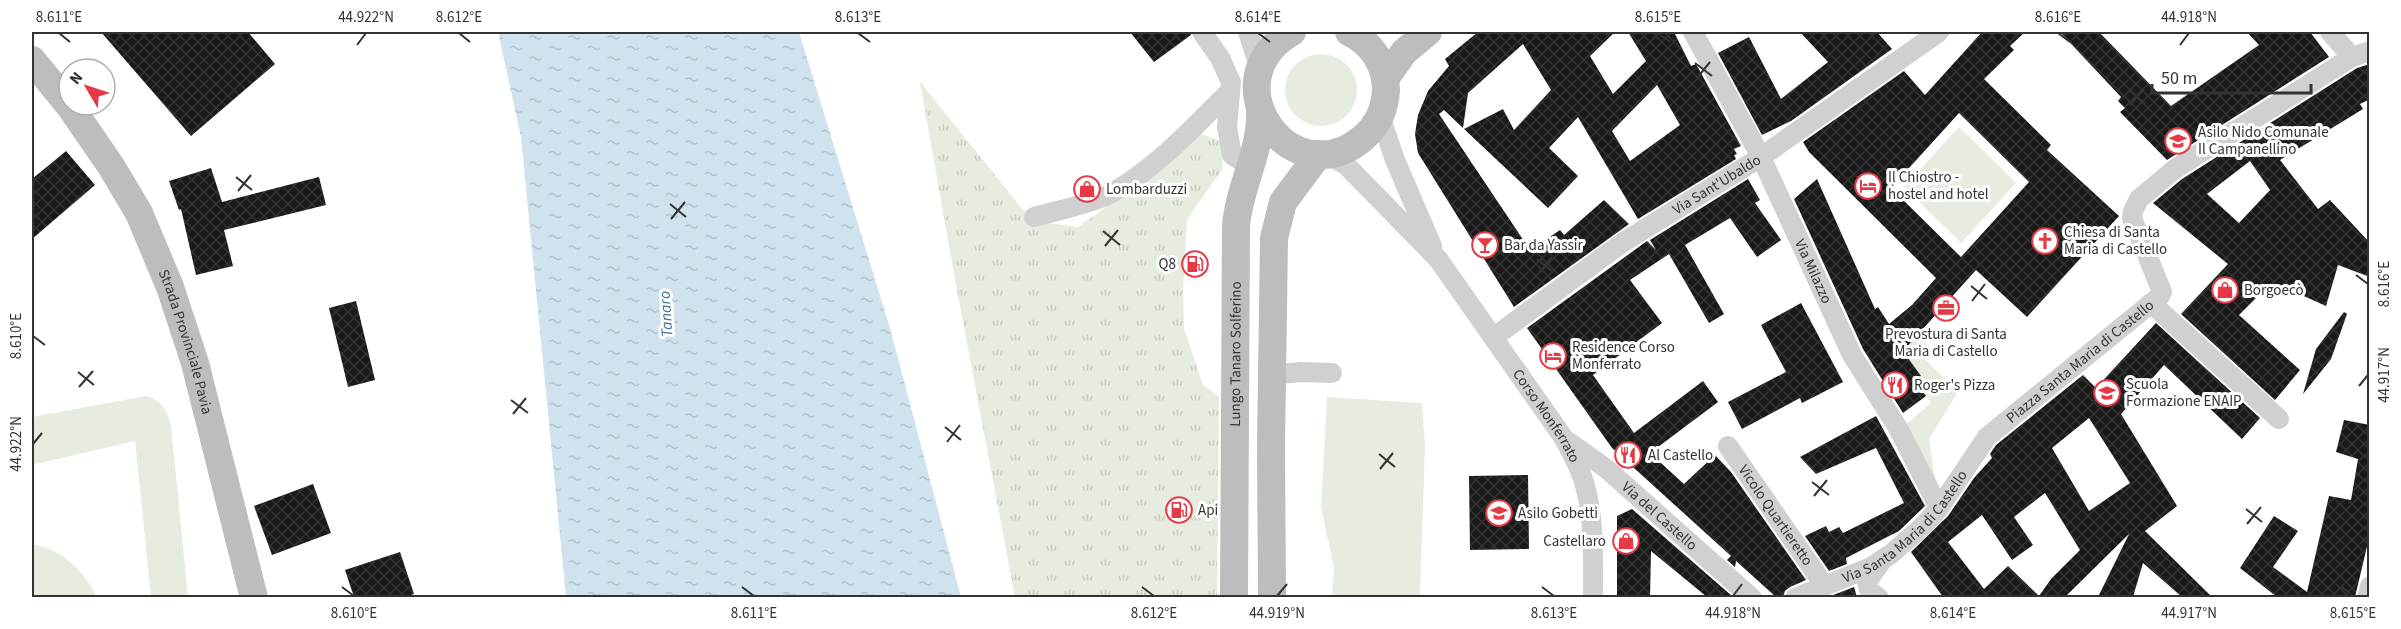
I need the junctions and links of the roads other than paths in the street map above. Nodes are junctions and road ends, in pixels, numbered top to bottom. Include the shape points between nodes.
1 (1202, 32) edge
2 (1248, 32) edge
3 (1292, 32) edge
4 (1349, 32) edge
5 (1428, 32) edge
6 (1693, 32) edge
7 (1939, 32) edge
8 (2330, 32) edge
9 (2361, 54) edge
10 (32, 60) edge
11 (1260, 69) junction
12 (1384, 79) junction
13 (57, 90) edge
14 (1230, 91) junction
15 (1260, 112) junction
16 (1380, 116) junction
17 (77, 117) edge
18 (1322, 154) junction
19 (1761, 157) junction
20 (1250, 167) junction
21 (1034, 217) dead end
22 (1438, 259) junction
23 (2151, 303) junction
24 (1494, 337) junction
25 (1332, 373) dead end
26 (1272, 375) junction
27 (2279, 419) dead end
28 (1563, 437) junction
29 (1728, 446) dead end
30 (1971, 460) joint
31 (1939, 508) junction
32 (1891, 555) junction
33 (1844, 578) junction
34 (1824, 585) junction
35 (2370, 586) edge
36 (254, 597) edge
37 (1234, 597) edge
38 (1272, 597) edge
39 (1593, 597) edge
40 (1752, 597) edge
41 (1795, 597) edge
42 (1866, 597) edge
43 (1879, 597) edge
44 (2367, 597) edge

1 - 14 street via 1220,58 1231,82
2 - 11 street
3 - 11 main road via 1273,47
4 - 12 main road via 1372,50
5 - 12 main road via 1404,52
6 - 19 street, Via Milazzo
7 - 19 street, Via Sant'Ubaldo
8 - 9 street
9 - 23 street, Piazza Santa Maria di Castello via 2175,169 2146,193 2132,218 2162,292
10 - 13 main road, Strada Provinciale Pavia
11 - 15 main road, Lungo Tanaro Solferino
12 - 16 main road via 1385,98
14 - 20 street via 1227,128 1232,155
14 - 21 street via 1144,171 1108,195
15 - 18 main road via 1283,142 1300,151
15 - 20 main road, Lungo Tanaro Solferino via 1259,137
16 - 18 main road via 1360,140 1344,150
16 - 22 street, Corso Monferrato
17 - 36 main road, Strada Provinciale Pavia via 139,213 170,287 195,363
18 - 22 street, Corso Monferrato via 1346,165
18 - 26 main road via 1289,191 1278,213 1273,251
19 - 24 street, Via Sant'Ubaldo via 1623,243
19 - 31 street, Via Milazzo via 1852,355 1898,428
20 - 37 main road, Lungo Tanaro Solferino via 1240,196 1236,226
22 - 24 street, Corso Monferrato
23 - 27 street
23 - 30 street, Piazza Santa Maria di Castello via 1987,437
24 - 28 street, Corso Monferrato
25 - 26 street
26 - 38 main road
28 - 39 street, Corso Monferrato via 1578,464 1587,497
28 - 40 street, Via del Castello via 1608,470
29 - 34 street, Vicolo Quartieretto
30 - 31 street, Via Santa Maria di Castello
31 - 32 street, Via Santa Maria di Castello
32 - 33 street, Via Santa Maria di Castello
32 - 43 street via 1867,582 1869,590
33 - 34 street, Via Santa Maria di Castello
33 - 42 street via 1858,581
34 - 41 street, Via Santa Maria di Castello
35 - 44 street

